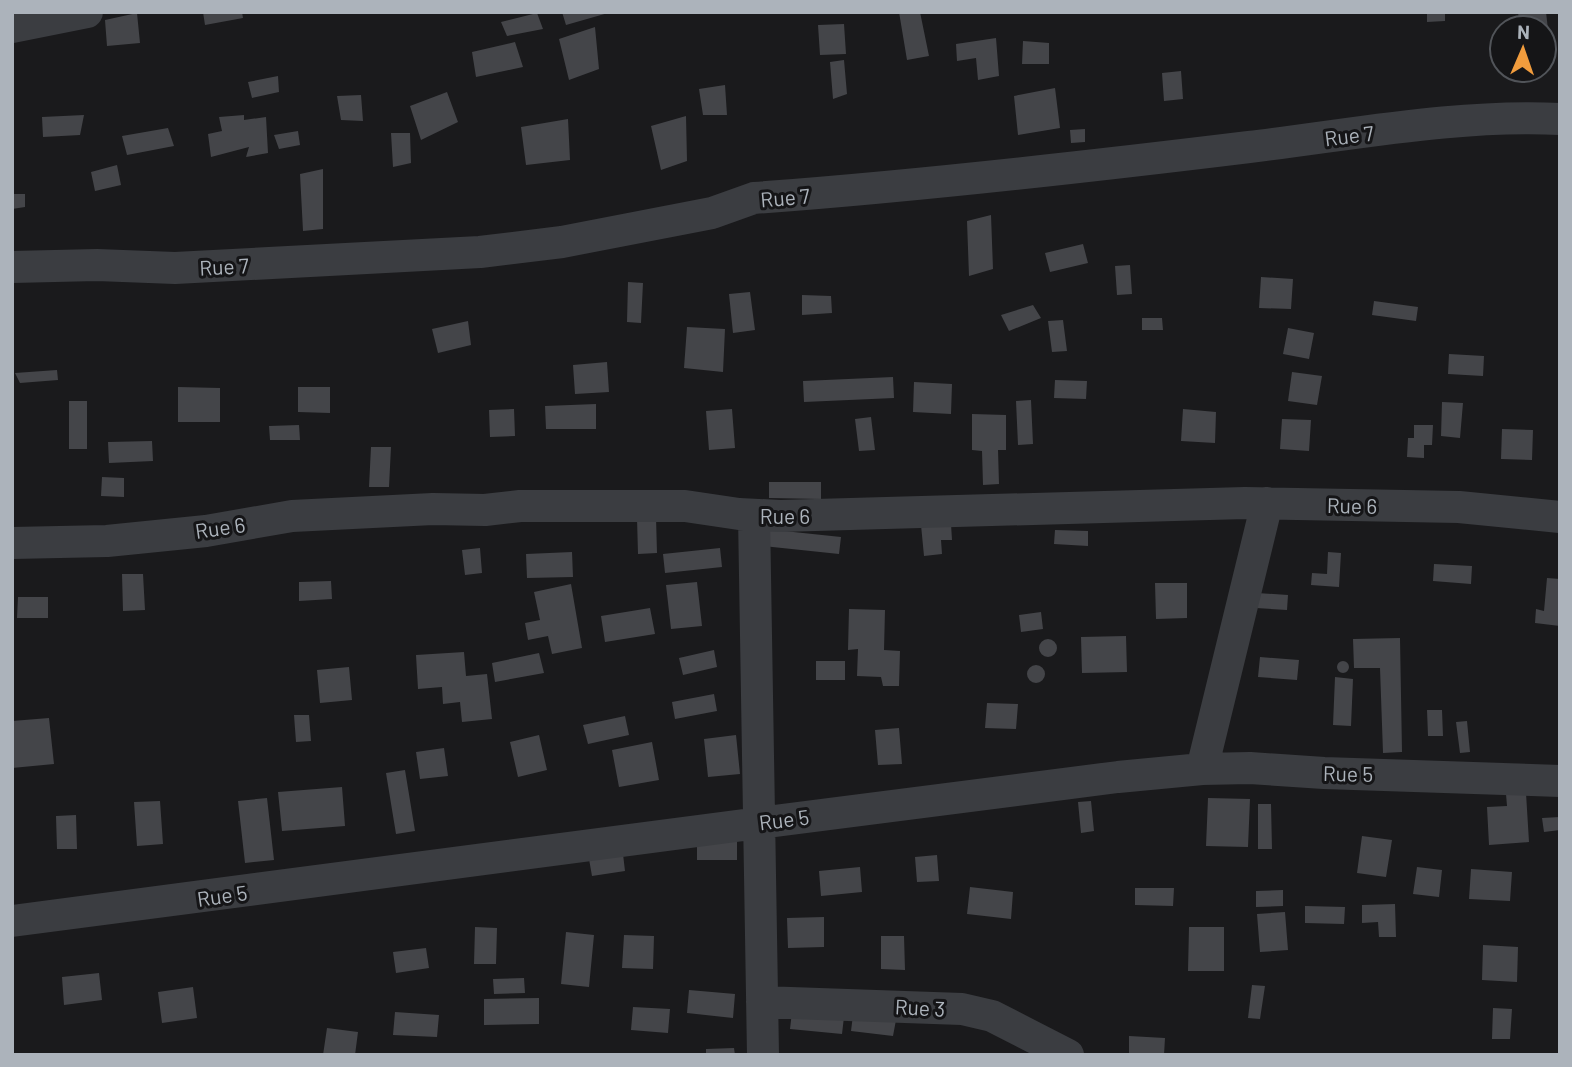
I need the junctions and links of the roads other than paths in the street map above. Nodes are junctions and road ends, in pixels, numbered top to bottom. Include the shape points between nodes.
1 (87, 12) edge
2 (25, 21) edge
3 (1560, 119) edge
4 (12, 267) edge
5 (1267, 503) junction
6 (754, 515) junction
7 (1560, 517) edge
8 (12, 543) edge
9 (1202, 769) junction
10 (1560, 781) edge
11 (759, 822) junction
12 (12, 921) edge
13 (762, 1002) junction
14 (763, 1055) edge
15 (1068, 1055) edge

1 - 2 street
3 - 4 street, Rue 7 via 1452,123 1088,167 754,198 712,213 480,252 176,268
5 - 6 street, Rue 6
5 - 7 street, Rue 6 via 1459,507
5 - 9 street
6 - 8 street, Rue 6 via 685,506 433,509 292,516 107,541
6 - 11 street
9 - 10 street, Rue 5
9 - 11 street, Rue 5
11 - 12 street, Rue 5
11 - 13 street
13 - 14 street
13 - 15 street, Rue 3 via 962,1009 992,1016

